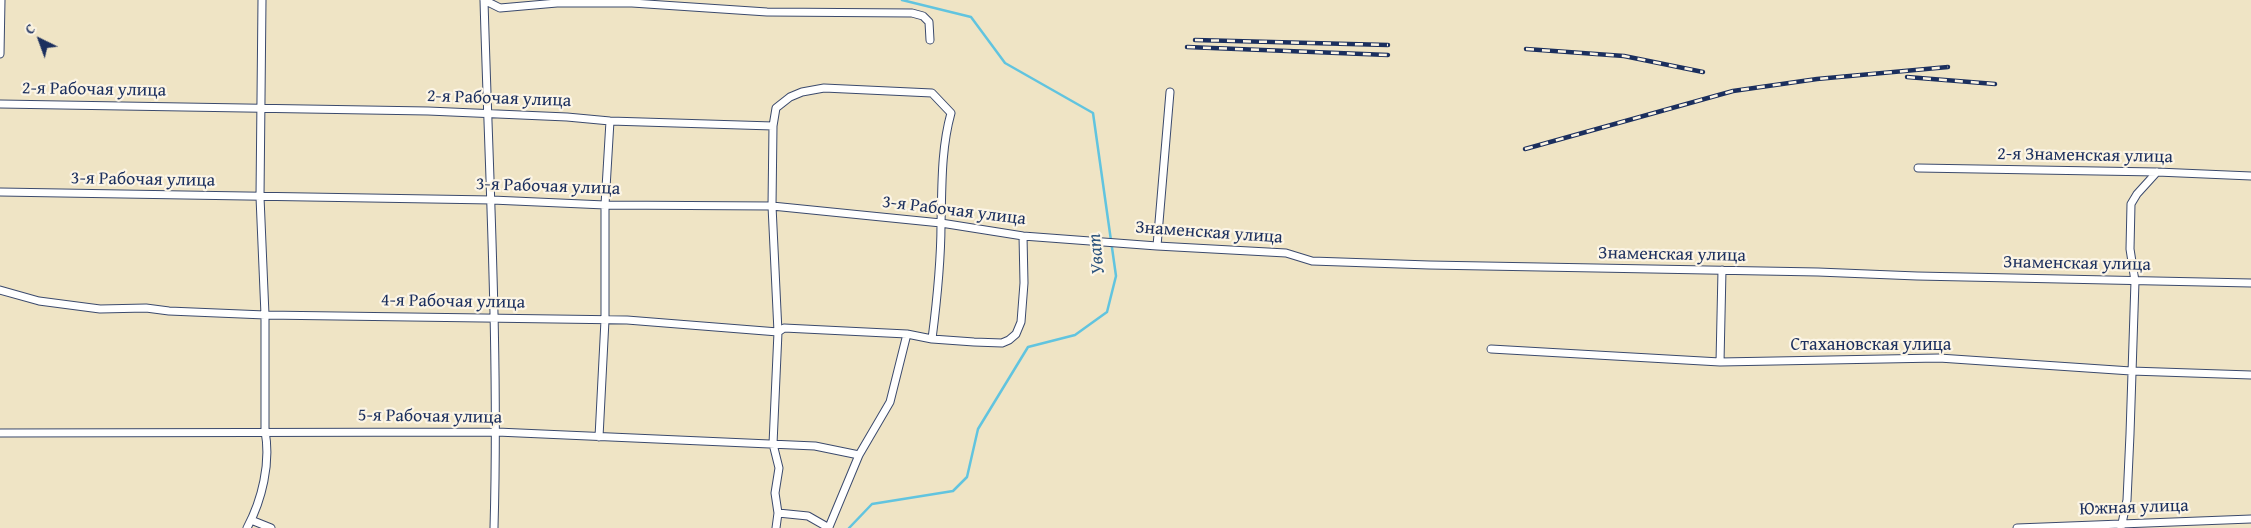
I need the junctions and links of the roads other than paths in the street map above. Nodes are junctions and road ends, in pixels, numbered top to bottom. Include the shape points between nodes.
1 (1, 0) edge
2 (262, 0) edge
3 (484, 0) edge
4 (930, 40) dead end
5 (0, 54) edge
6 (1170, 92) dead end
7 (0, 104) edge
8 (261, 107) junction
9 (487, 114) junction
10 (610, 121) junction
11 (773, 126) junction
12 (1918, 168) dead end
13 (2157, 172) junction
14 (2251, 176) edge
15 (0, 192) edge
16 (260, 197) junction
17 (492, 200) junction
18 (605, 205) junction
19 (772, 206) junction
20 (941, 222) junction
21 (1024, 236) junction
22 (1094, 240) joint
23 (1157, 246) junction
24 (1722, 270) junction
25 (2135, 280) junction
26 (2251, 283) edge
27 (0, 290) edge
28 (265, 315) junction
29 (493, 318) junction
30 (605, 320) junction
31 (778, 332) junction
32 (907, 334) junction
33 (932, 339) junction
34 (1491, 349) dead end
35 (1720, 362) junction
36 (2131, 371) junction
37 (2251, 375) edge
38 (265, 431) junction
39 (496, 432) junction
40 (0, 433) edge
41 (599, 437) junction
42 (773, 444) junction
43 (859, 455) junction
44 (778, 513) junction
45 (2251, 519) edge
46 (251, 520) junction
47 (2121, 526) edge
48 (829, 527) edge
49 (247, 528) edge
50 (271, 528) edge
51 (494, 528) edge
52 (776, 528) edge
53 (2017, 528) edge

1 - 5 street
2 - 8 street
3 - 4 street via 500,8 557,3 632,3 767,12 912,13 929,22
3 - 9 street
6 - 23 street
7 - 8 street, 2-я Рабочая улица
8 - 9 street, 2-я Рабочая улица
8 - 16 street
9 - 10 street, 2-я Рабочая улица
9 - 17 street
10 - 11 street, 2-я Рабочая улица
10 - 18 street
11 - 19 street
11 - 20 street via 776,108 802,92 824,88 932,93 951,112 940,189
12 - 13 street, 2-я Знаменская улица
13 - 14 street, 2-я Знаменская улица
13 - 25 street via 2131,204 2130,248
15 - 16 street, 3-я Рабочая улица
16 - 17 street, 3-я Рабочая улица
16 - 28 street
17 - 18 street, 3-я Рабочая улица
17 - 29 street
18 - 19 street, 3-я Рабочая улица
18 - 30 street
19 - 20 street, 3-я Рабочая улица
19 - 31 street
20 - 21 street, 3-я Рабочая улица
20 - 33 street via 939,287
21 - 22 street, 3-я Рабочая улица
21 - 33 street, 4-я Рабочая улица via 1021,322 1016,334 1002,343
22 - 23 street, Знаменская улица
23 - 24 street, Знаменская улица via 1286,252 1312,261
24 - 25 street, Знаменская улица
24 - 35 street
25 - 26 street, Знаменская улица
25 - 36 street
27 - 28 street, 4-я Рабочая улица via 39,301 100,309 146,308 169,312
28 - 29 street, 4-я Рабочая улица
28 - 38 street
29 - 30 street, 4-я Рабочая улица
29 - 39 street
30 - 31 street, 4-я Рабочая улица
30 - 41 street
31 - 32 street, 4-я Рабочая улица via 784,328
31 - 42 street
32 - 33 street, 4-я Рабочая улица
32 - 43 street via 890,402
34 - 35 street, Стахановская улица
35 - 36 street, Стахановская улица via 1939,358
36 - 37 street, Стахановская улица
36 - 47 street via 2127,500
38 - 39 street, 5-я Рабочая улица
38 - 40 street, 5-я Рабочая улица
38 - 46 street via 268,444 264,481
39 - 41 street, 5-я Рабочая улица
39 - 51 street
41 - 42 street, 5-я Рабочая улица
42 - 43 street, 5-я Рабочая улица via 815,446
42 - 44 street via 778,468 775,493
43 - 48 street
44 - 48 street via 808,516
44 - 52 street
45 - 47 street, Южная улица
46 - 49 street
46 - 50 street
47 - 53 street, Южная улица

